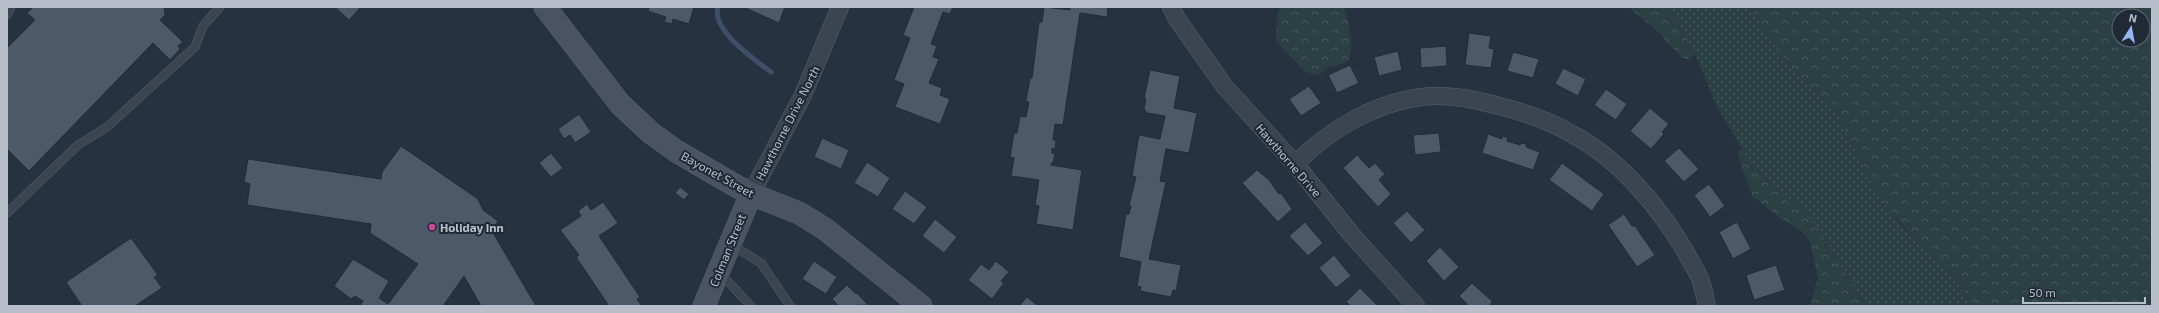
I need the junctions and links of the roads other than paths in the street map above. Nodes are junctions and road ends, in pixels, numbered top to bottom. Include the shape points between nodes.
1 (11, 7) edge
2 (220, 7) edge
3 (545, 7) edge
4 (840, 7) edge
5 (1171, 7) edge
6 (7, 15) edge
7 (1295, 164) junction
8 (751, 194) junction
9 (7, 213) edge
10 (729, 243) junction
11 (718, 271) junction
12 (743, 302) edge
13 (704, 306) edge
14 (751, 306) edge
15 (790, 306) edge
16 (921, 306) edge
17 (1416, 306) edge
18 (1707, 306) edge

1 - 6 lane
2 - 9 lane via 203,26 195,47 107,127 78,145
3 - 8 street, Bayonet Street via 620,104 650,133
4 - 8 street, Hawthorne Drive North via 803,95
5 - 7 street, Hawthorne Drive via 1177,20 1225,87
7 - 17 street, Hawthorne Drive via 1352,235
7 - 18 street via 1313,146 1350,122 1391,103 1433,96 1476,99 1528,113 1573,134 1616,165 1648,198 1680,243 1701,281
8 - 10 street, Colman Street
8 - 16 street, Bayonet Street via 799,213 825,229
10 - 11 street, Colman Street
10 - 15 lane via 761,263
11 - 12 lane
11 - 13 street, Colman Street
12 - 14 lane

